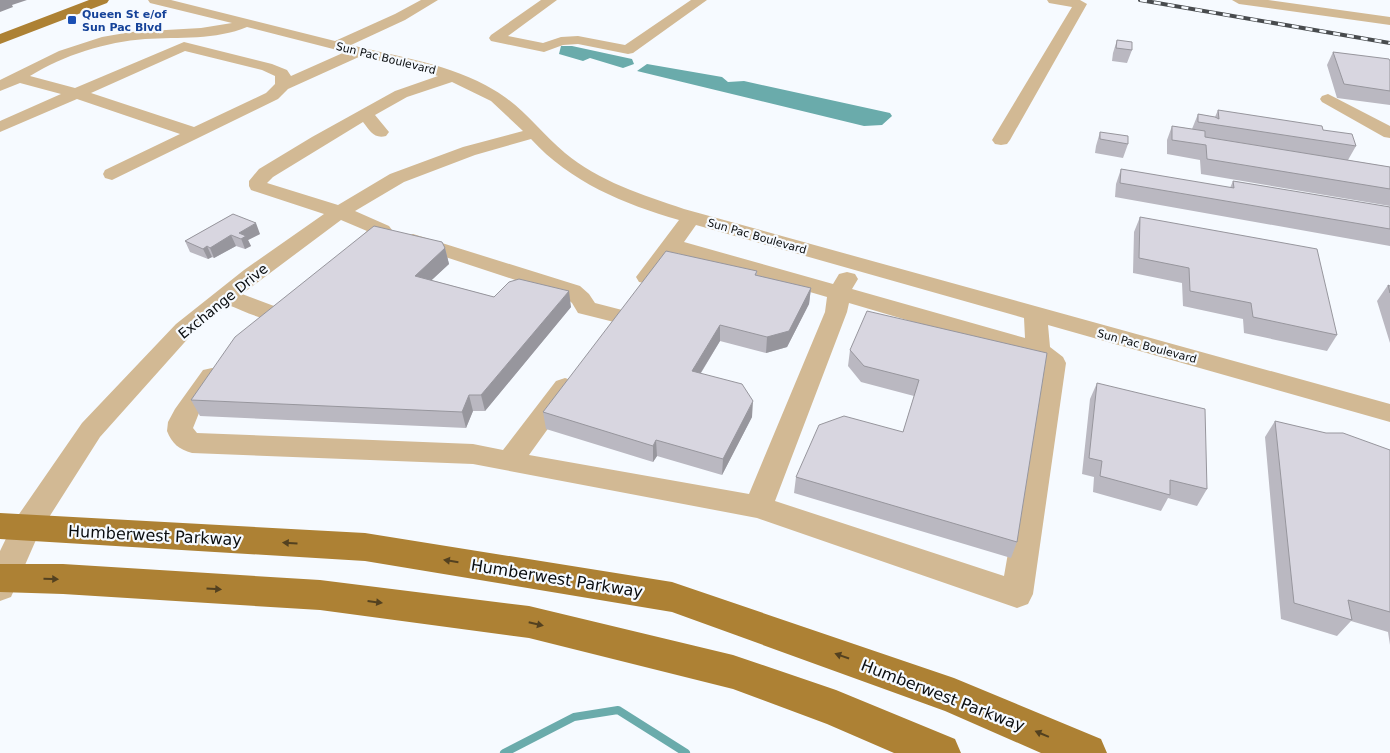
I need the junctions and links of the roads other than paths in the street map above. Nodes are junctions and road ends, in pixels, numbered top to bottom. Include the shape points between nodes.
1 (74, 0) edge
2 (102, 0) edge
3 (156, 0) edge
4 (404, 0) edge
5 (550, 0) edge
6 (700, 0) edge
7 (1054, 0) edge
8 (1239, 0) edge
9 (1268, 0) edge
10 (428, 2) edge
11 (1385, 20) edge
12 (249, 23) junction
13 (0, 28) edge
14 (0, 39) edge
15 (338, 45) junction
16 (360, 51) junction
17 (453, 76) junction
18 (19, 78) junction
19 (0, 86) edge
20 (282, 86) junction
21 (78, 94) junction
22 (1328, 99) dead end
23 (365, 114) junction
24 (1390, 115) edge
25 (1361, 117) junction
26 (0, 127) edge
27 (380, 132) dead end
28 (195, 133) junction
29 (534, 133) junction
30 (1390, 133) edge
31 (1001, 140) dead end
32 (112, 174) dead end
33 (339, 212) junction
34 (692, 217) junction
35 (382, 230) junction
36 (672, 245) junction
37 (343, 260) edge
38 (856, 264) junction
39 (839, 292) junction
40 (225, 296) junction
41 (1034, 315) junction
42 (618, 316) junction
43 (254, 331) edge
44 (601, 339) edge
45 (1038, 350) junction
46 (223, 361) edge
47 (578, 370) edge
48 (1390, 413) edge
49 (508, 462) junction
50 (758, 507) junction
51 (13, 527) edge
52 (1, 581) edge
53 (941, 753) edge
54 (1087, 753) edge

1 - 13 main road
2 - 14 main road
3 - 12 street, Sun Pac Boulevard
4 - 10 street
5 - 6 street via 496,38 544,48 562,41 578,40 628,50
7 - 31 street via 1080,4
8 - 11 street
9 - 11 street
10 - 15 street
12 - 15 street, Sun Pac Boulevard
12 - 18 street via 215,31 131,36 85,45
15 - 16 street, Sun Pac Boulevard
16 - 17 street, Sun Pac Boulevard
16 - 20 street
17 - 23 street via 400,94
17 - 29 street, Sun Pac Boulevard via 478,86 512,109
18 - 19 street
18 - 21 street
20 - 21 street via 282,74 267,67 184,46
20 - 28 street via 272,96
21 - 26 street
21 - 28 street
22 - 25 street
23 - 27 street
23 - 33 street via 266,173 258,181 258,186
24 - 25 street
25 - 30 street
28 - 32 street
29 - 33 street, Exchange Drive via 469,151 397,178
29 - 34 street, Sun Pac Boulevard via 578,172 639,200
33 - 35 street
33 - 40 street, Exchange Drive
34 - 36 street
34 - 38 street, Sun Pac Boulevard
35 - 37 street
35 - 42 street via 572,291 582,299 586,308
36 - 39 street
36 - 42 street
38 - 39 street
38 - 41 street, Sun Pac Boulevard
39 - 45 street
39 - 50 street via 836,312
40 - 43 street via 282,308
40 - 51 street, Exchange Drive via 184,329 91,430
41 - 45 street
41 - 48 street, Sun Pac Boulevard
42 - 44 street
45 - 50 street via 1054,364 1017,594
46 - 49 street via 186,413 180,428 183,437 192,444 473,454
47 - 49 street
49 - 50 street
51 - 52 street, Exchange Drive
54 -> 51 main road, Humberwest Parkway via 954,696 672,597 365,547
52 -> 53 main road via 63,580 320,595 529,622 733,672 836,709

